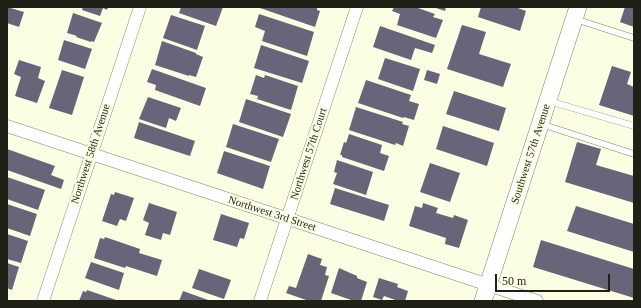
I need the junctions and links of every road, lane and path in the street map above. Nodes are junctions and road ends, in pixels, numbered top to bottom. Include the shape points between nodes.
1 (140, 7) edge
2 (357, 7) edge
3 (576, 13) edge
4 (634, 38) edge
5 (548, 100) junction
6 (541, 124) junction
7 (7, 126) edge
8 (634, 126) edge
9 (92, 154) junction
10 (634, 154) edge
11 (288, 219) junction
12 (486, 293) edge
13 (43, 301) edge
14 (260, 301) edge
15 (537, 301) edge

1 - 9 street, Northwest 58th Avenue
2 - 11 street, Northwest 57th Court
3 - 4 lane
3 - 5 main road, Southwest 57th Avenue
5 - 6 main road, Southwest 57th Avenue
5 - 8 lane
6 - 10 lane
6 - 12 main road, Southwest 57th Avenue
7 - 9 street, Northwest 3rd Street
9 - 11 street, Northwest 3rd Street
9 - 13 street, Northwest 58th Avenue
11 - 12 street, Northwest 3rd Street
11 - 14 street, Northwest 57th Court
12 - 15 street, Northwest 3rd Street

